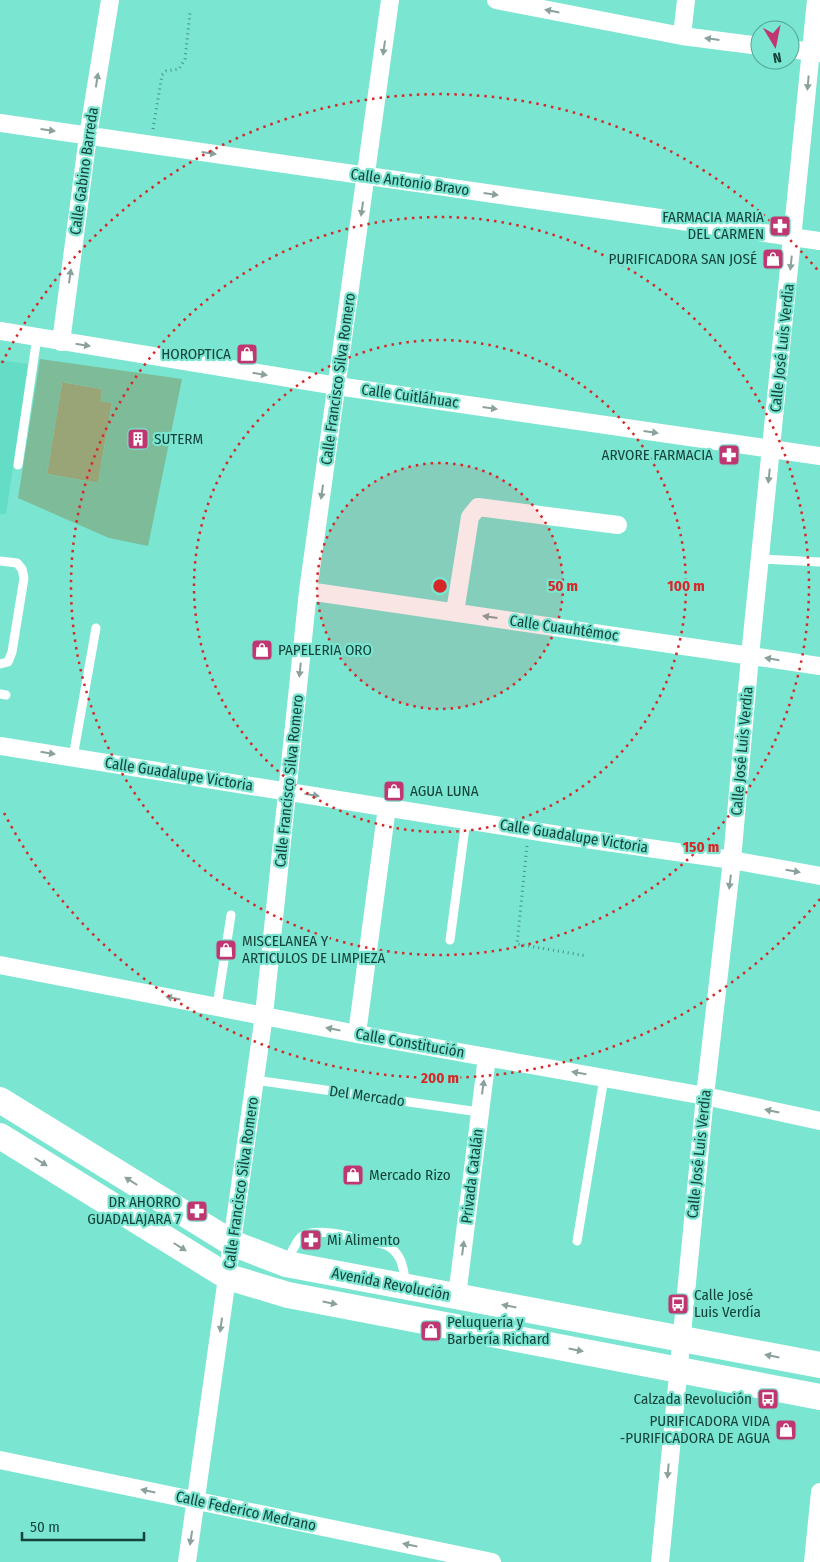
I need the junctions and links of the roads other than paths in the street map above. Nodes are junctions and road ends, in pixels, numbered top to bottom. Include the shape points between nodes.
1 (110, 0) edge
2 (390, 0) edge
3 (496, 0) edge
4 (686, 0) edge
5 (816, 0) edge
6 (682, 36) junction
7 (750, 45) edge
8 (800, 51) edge
9 (815, 53) edge
10 (0, 123) edge
11 (88, 136) junction
12 (366, 176) junction
13 (793, 237) junction
14 (820, 241) edge
15 (0, 331) edge
16 (37, 337) junction
17 (61, 342) junction
18 (337, 386) junction
19 (771, 449) junction
20 (820, 456) edge
21 (18, 465) dead end
22 (618, 525) dead end
23 (760, 559) junction
24 (0, 561) edge
25 (820, 562) edge
26 (308, 591) junction
27 (455, 612) junction
28 (96, 628) dead end
29 (750, 656) junction
30 (0, 664) edge
31 (820, 666) edge
32 (0, 746) edge
33 (72, 757) junction
34 (288, 791) junction
35 (387, 807) junction
36 (466, 820) junction
37 (732, 860) junction
38 (820, 876) edge
39 (231, 915) dead end
40 (450, 940) dead end
41 (0, 965) edge
42 (217, 1006) junction
43 (264, 1015) junction
44 (356, 1034) junction
45 (487, 1057) junction
46 (604, 1078) junction
47 (255, 1080) junction
48 (705, 1096) junction
49 (0, 1100) edge
50 (480, 1112) junction
51 (820, 1121) edge
52 (0, 1136) edge
53 (577, 1241) dead end
54 (232, 1243) junction
55 (286, 1264) junction
56 (228, 1277) junction
57 (406, 1286) junction
58 (457, 1296) junction
59 (681, 1338) junction
60 (820, 1365) edge
61 (678, 1370) junction
62 (820, 1397) edge
63 (0, 1460) edge
64 (820, 1492) edge
65 (197, 1502) junction
66 (445, 1557) edge
67 (187, 1562) edge
68 (492, 1562) edge
69 (660, 1562) edge
70 (813, 1562) edge

11 -> 1 street, Calle Gabino Barreda
2 -> 12 street, Calle Francisco Silva Romero
6 -> 3 street
4 - 6 street
5 - 9 street, Calle José Luis Verdia
7 -> 6 street
8 - 9 street
9 -> 13 street, Calle José Luis Verdia
10 -> 11 street, Calle Antonio Bravo
11 -> 12 street, Calle Antonio Bravo
17 -> 11 street, Calle Gabino Barreda
12 -> 13 street, Calle Antonio Bravo
12 -> 18 street, Calle Francisco Silva Romero
13 - 14 street, Calle Antonio Bravo
13 -> 19 street, Calle José Luis Verdia
15 - 16 street, Calle Cuitláhuac
16 - 17 street, Calle Cuitláhuac
16 - 21 lane
17 -> 18 street, Calle Cuitláhuac
18 -> 19 street, Calle Cuitláhuac
18 -> 26 street, Calle Francisco Silva Romero
19 - 20 street, Calle Cuitláhuac
19 -> 23 street, Calle José Luis Verdia
22 - 27 street via 478,508 470,517
23 - 25 lane
23 - 29 street, Calle José Luis Verdia
24 - 30 lane via 17,562 24,578 12,652 8,662
26 - 27 street, Calle Cuauhtémoc
26 -> 34 street, Calle Francisco Silva Romero
29 -> 27 street, Calle Cuauhtémoc
28 - 33 lane
31 -> 29 street, Calle Cuauhtémoc
29 - 37 street, Calle José Luis Verdia
32 -> 33 street, Calle Guadalupe Victoria
33 - 34 street, Calle Guadalupe Victoria
34 -> 35 street, Calle Guadalupe Victoria
34 - 43 street, Calle Francisco Silva Romero
35 - 36 street, Calle Guadalupe Victoria
35 - 44 street
36 - 37 street, Calle Guadalupe Victoria
36 - 40 lane
37 -> 38 street, Calle Guadalupe Victoria
37 -> 48 street, Calle José Luis Verdia
39 - 42 lane
42 -> 41 street, Calle Constitución
42 - 43 street, Calle Constitución
44 -> 43 street, Calle Constitución
43 - 47 street, Calle Francisco Silva Romero
44 - 45 street, Calle Constitución
46 -> 45 street, Calle Constitución
50 -> 45 street, Privada Catalán
46 - 48 street, Calle Constitución
46 - 53 lane
47 - 50 lane, Del Mercado
47 - 54 street, Calle Francisco Silva Romero
51 -> 48 street, Calle Constitución
48 - 59 street, Calle José Luis Verdia
54 -> 49 main road, Avenida Revolución
58 -> 50 street, Privada Catalán
52 -> 56 main road, Avenida Revolución
54 - 55 main road, Avenida Revolución
54 - 56 street, Calle Francisco Silva Romero
55 - 57 main road, Avenida Revolución
55 - 57 lane via 302,1236 323,1232 386,1245 395,1250 400,1257
56 -> 61 main road, Avenida Revolución via 288,1295
56 -> 65 street, Calle Francisco Silva Romero
57 - 58 main road, Avenida Revolución
59 -> 58 main road, Avenida Revolución
60 -> 59 main road, Avenida Revolución
59 - 61 street, Calle José Luis Verdia
61 - 62 main road, Avenida Revolución
61 -> 69 street, Calle José Luis Verdia
65 -> 63 street, Calle Federico Medrano
64 - 70 street
66 -> 65 street, Calle Federico Medrano
65 -> 67 street, Calle Francisco Silva Romero
66 - 68 street, Calle Federico Medrano

